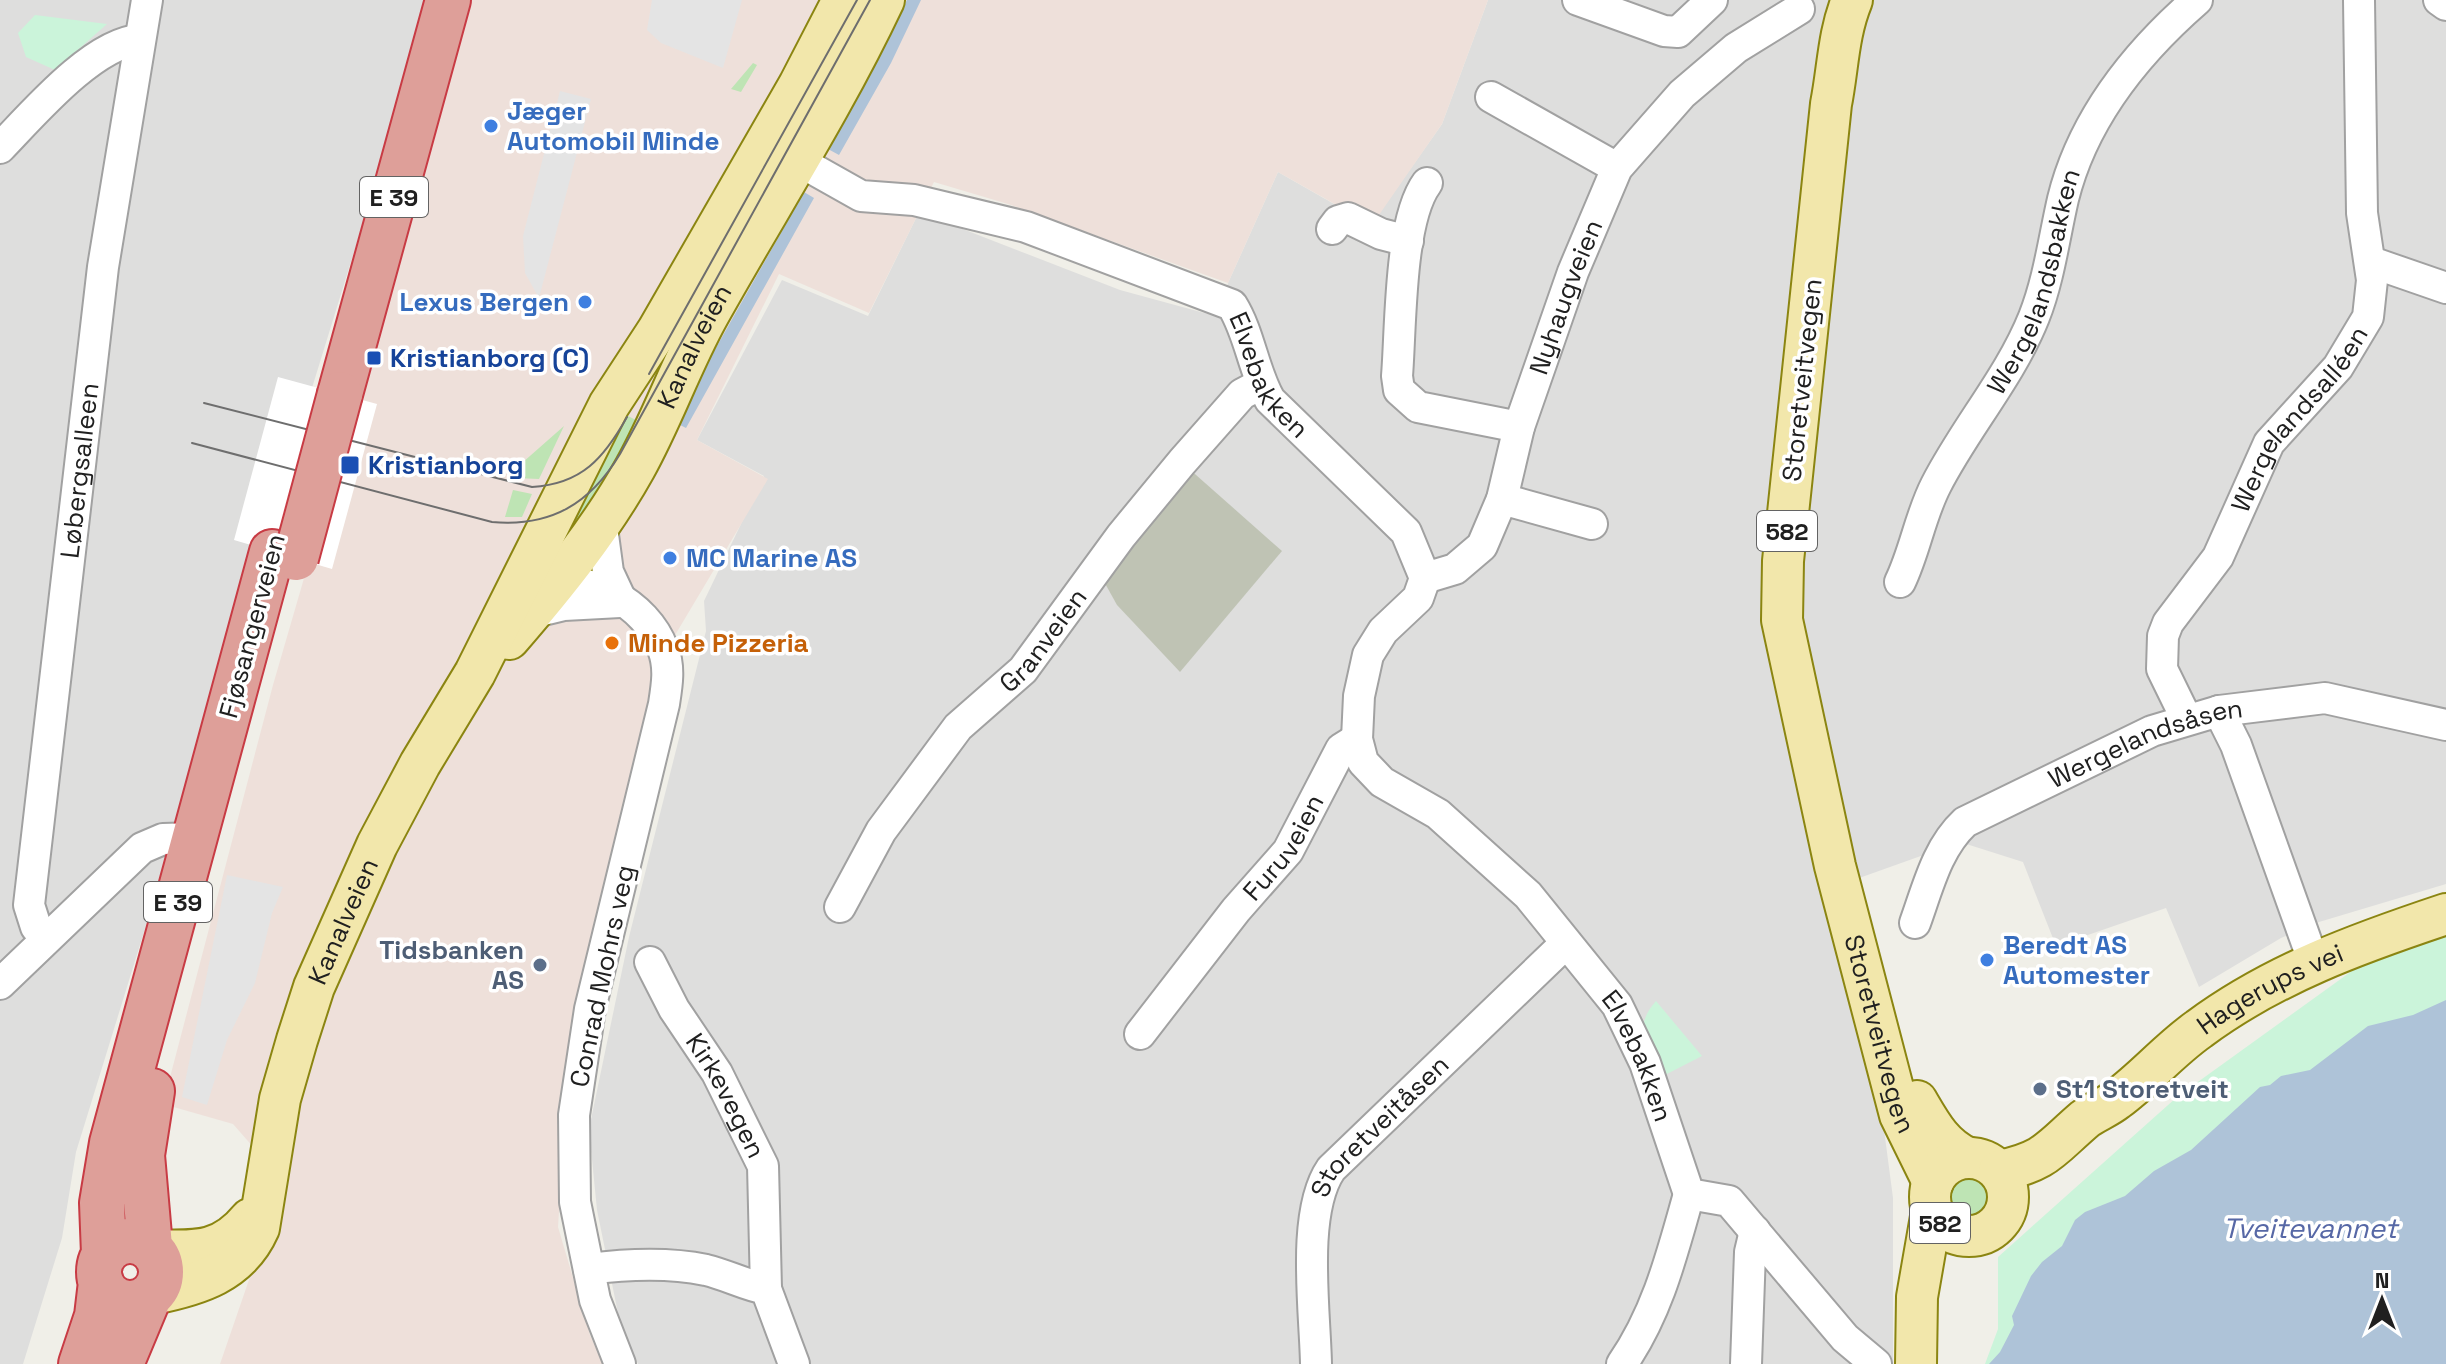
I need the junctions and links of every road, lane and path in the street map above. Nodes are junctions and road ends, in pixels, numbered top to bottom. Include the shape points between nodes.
1 (147, 0) edge
2 (424, 0) edge
3 (448, 0) edge
4 (843, 0) edge
5 (884, 0) edge
6 (1578, 0) edge
7 (1852, 0) edge
8 (1870, 0) edge
9 (2197, 0) edge
10 (2359, 0) edge
11 (2439, 0) edge
12 (1712, 2) edge
13 (2446, 5) edge
14 (1799, 9) dead end
15 (139, 40) junction
16 (1736, 48) junction
17 (1839, 64) junction
18 (1491, 97) dead end
19 (0, 148) edge
20 (797, 160) junction
21 (1617, 168) junction
22 (1427, 183) dead end
23 (1332, 229) dead end
24 (1408, 241) junction
25 (2371, 262) junction
26 (2446, 288) edge
27 (1261, 384) junction
28 (329, 391) junction
29 (1519, 427) junction
30 (1502, 499) junction
31 (601, 520) junction
32 (1592, 524) dead end
33 (284, 555) junction
34 (1425, 578) junction
35 (556, 582) junction
36 (1900, 582) dead end
37 (622, 602) junction
38 (522, 605) junction
39 (2219, 711) junction
40 (2186, 718) junction
41 (2446, 725) edge
42 (1360, 750) junction
43 (1820, 788) junction
44 (195, 838) junction
45 (840, 907) dead end
46 (2446, 914) edge
47 (1915, 923) dead end
48 (46, 939) junction
49 (1566, 943) junction
50 (650, 962) dead end
51 (2314, 963) junction
52 (0, 984) edge
53 (1140, 1034) dead end
54 (2117, 1100) junction
55 (1983, 1164) junction
56 (264, 1190) junction
57 (1689, 1194) junction
58 (1932, 1196) junction
59 (1994, 1223) junction
60 (1755, 1231) junction
61 (151, 1248) junction
62 (102, 1268) junction
63 (589, 1269) junction
64 (766, 1289) junction
65 (151, 1295) junction
66 (1917, 1350) edge
67 (81, 1364) edge
68 (121, 1364) edge
69 (620, 1364) edge
70 (794, 1364) edge
71 (1316, 1364) edge
72 (1622, 1364) edge
73 (1746, 1364) edge
74 (1876, 1364) edge

1 - 15 street, Løbergsalleen
2 - 28 highway, Fjøsangerveien / E 39
3 - 28 highway, Fjøsangerveien / E 39
4 - 38 main road, Kanalveien via 658,330 609,405
5 - 20 main road, Kanalveien
6 - 12 street via 1678,32
7 - 17 main road, Storetveitvegen / 582 via 1838,42
8 - 17 main road, Storetveitvegen / 582
9 - 36 street, Wergelandsbakken via 2147,46 2085,138 2063,198 2034,317 1935,487
10 - 25 street, Wergelandsalléen via 2362,213
11 - 13 street
12 - 16 street
14 - 16 street, Nyhaugveien
15 - 19 street via 97,56
15 - 48 street, Løbergsalleen via 103,267 29,905
16 - 21 street, Nyhaugveien via 1682,94
17 - 43 main road, Storetveitvegen / 582 via 1783,561 1782,620
18 - 21 street
20 - 27 street, Elvebakken via 861,196 914,200 1026,227 1222,300 1242,320
20 - 31 main road, Kanalveien via 686,356 643,453
21 - 29 street, Nyhaugveien via 1573,272
22 - 24 street
23 - 24 street via 1348,218
24 - 29 street via 1397,376 1402,396 1418,407
25 - 26 street
25 - 40 street, Wergelandsalléen via 2371,298 2361,333 2338,367 2269,443 2218,557 2168,623 2162,669
27 - 34 street, Elvebakken via 1270,400 1406,532
27 - 45 street, Granveien via 1242,394 1182,462 1023,670 958,727 881,831
28 - 33 highway, Fjøsangerveien / E 39, bridge
29 - 30 street, Nyhaugveien
30 - 32 street
30 - 34 street, Nyhaugveien via 1482,546 1455,569
31 - 35 main road, Kanalveien
31 - 37 street, Conrad Mohrs veg via 608,572
33 - 44 highway, Fjøsangerveien / E 39
33 - 61 highway, Fjøsangerveien / E 39 via 148,1109 142,1181
34 - 42 street via 1418,598 1383,631 1368,655 1359,696
35 - 37 street, Conrad Mohrs veg via 594,585
35 - 38 main road, Kanalveien
37 - 38 street
37 - 63 street, Conrad Mohrs veg via 663,647 667,682 578,1078 572,1176
38 - 56 main road, Kanalveien via 475,673 388,823 314,987 280,1099
39 - 40 street, Wergelandsåsen
39 - 41 street, Wergelandsåsen via 2325,698
39 - 51 street
40 - 47 street, Wergelandsåsen via 1965,822 1941,851
42 - 49 street, Elvebakken via 1382,782 1438,814 1478,847 1528,895
42 - 53 street, Furuveien via 1341,749 1321,799 1288,851
43 - 55 main road, Storetveitvegen / 582 via 1845,852 1917,1100 1953,1151
43 - 58 main road, Storetveitvegen / 582 via 1889,1077
44 - 48 street via 163,839 142,848
44 - 62 highway, Fjøsangerveien / E 39 via 112,1143 102,1203
46 - 51 main road, Hagerups vei
48 - 52 street
49 - 57 street, Elvebakken via 1617,1005 1639,1051
49 - 71 street, Storetveitåsen via 1320,1185 1314,1226
50 - 64 street, Kirkevegen via 717,1073 763,1166
51 - 54 main road, Hagerups vei via 2253,993 2198,1029
54 - 55 main road, Hagerups vei via 2033,1163
54 - 59 main road, Hagerups vei via 2068,1169
55 - 58 main road, 582 via 1947,1165
55 - 59 main road, 582 via 2008,1191
56 - 61 main road, Kanalveien via 251,1217 225,1244 182,1251
56 - 65 main road, Kanalveien via 259,1228 245,1254 211,1278
57 - 60 street via 1729,1201
57 - 72 street via 1665,1281 1643,1333
58 - 59 main road, 582 via 1939,1222 1959,1235
58 - 66 main road, 582 via 1917,1297
59 - 66 main road, 582 via 1949,1264
60 - 73 street
60 - 74 street via 1845,1338
61 - 62 highway via 125,1241
61 - 65 highway, E 39 via 162,1268
62 - 65 highway via 117,1301 134,1303
62 - 67 highway, Fjøsangerveien / E 39 via 97,1316
63 - 64 street via 675,1265
63 - 69 street, Conrad Mohrs veg
64 - 70 street, Kirkevegen
65 - 68 highway, E 39

